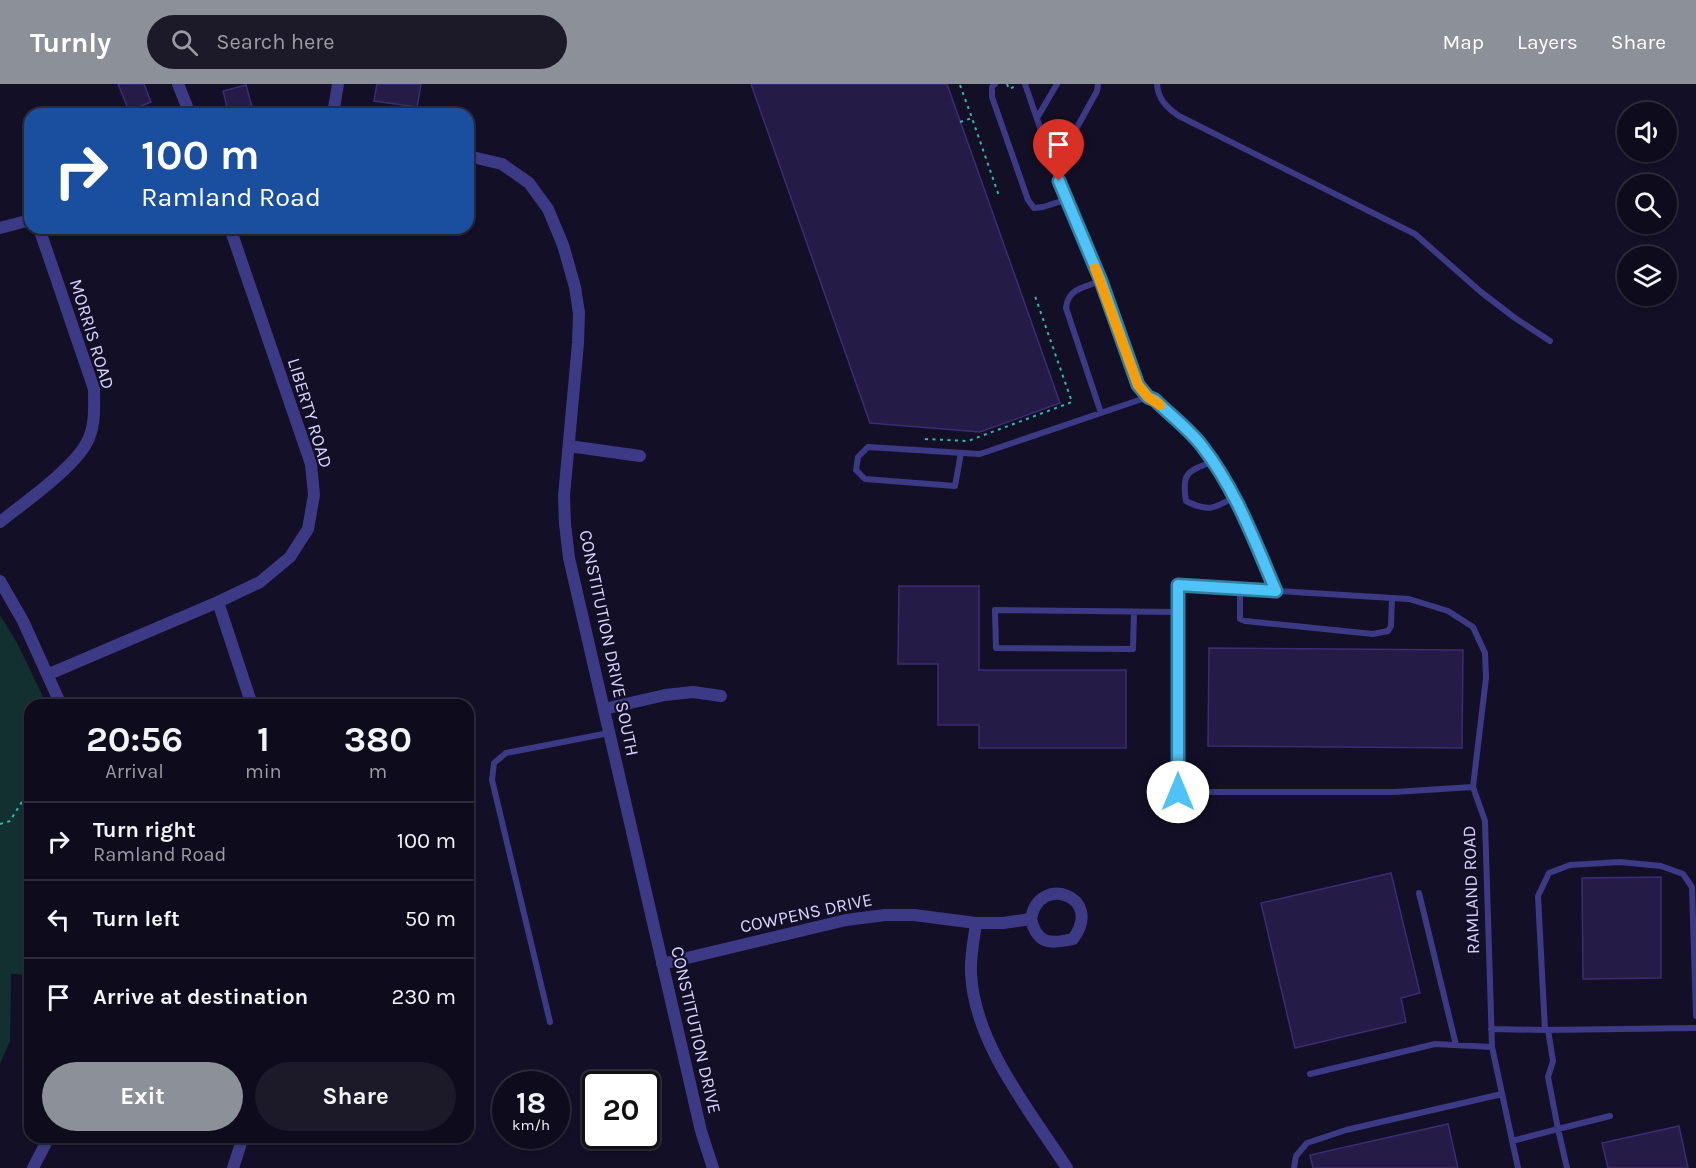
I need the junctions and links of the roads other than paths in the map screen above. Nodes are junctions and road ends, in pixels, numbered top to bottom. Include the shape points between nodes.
1 (178, 84) edge
2 (338, 84) edge
3 (994, 84) edge
4 (1023, 84) edge
5 (1057, 84) edge
6 (1098, 84) edge
7 (1157, 84) edge
8 (187, 108) edge
9 (334, 108) edge
10 (1036, 118) junction
11 (474, 157) edge
12 (1052, 162) junction
13 (1065, 200) junction
14 (24, 222) edge
15 (0, 228) edge
16 (41, 234) edge
17 (232, 234) edge
18 (1101, 281) junction
19 (1550, 341) dead end
20 (1148, 397) junction
21 (1101, 413) junction
22 (569, 446) junction
23 (960, 453) junction
24 (640, 456) dead end
25 (1212, 462) junction
26 (1236, 496) junction
27 (0, 522) edge
28 (0, 581) edge
29 (1240, 588) junction
30 (1276, 591) junction
31 (1392, 598) junction
32 (218, 602) junction
33 (1134, 612) junction
34 (1178, 612) junction
35 (49, 674) junction
36 (721, 696) dead end
37 (59, 699) edge
38 (250, 699) edge
39 (604, 709) junction
40 (610, 733) junction
41 (1473, 787) junction
42 (1419, 893) dead end
43 (647, 900) joint
44 (1031, 919) junction
45 (976, 922) junction
46 (662, 963) junction
47 (1696, 1016) edge
48 (550, 1022) dead end
49 (1696, 1028) edge
50 (1491, 1029) junction
51 (1547, 1030) junction
52 (1456, 1045) junction
53 (1492, 1047) junction
54 (1310, 1074) dead end
55 (1502, 1094) junction
56 (1610, 1116) dead end
57 (1558, 1129) junction
58 (1512, 1141) junction
59 (46, 1143) edge
60 (241, 1143) edge
61 (33, 1168) edge
62 (233, 1168) edge
63 (713, 1168) edge
64 (1067, 1168) edge
65 (1294, 1168) edge
66 (1518, 1168) edge
67 (1567, 1168) edge

1 - 8 street
2 - 9 street
3 - 13 lane via 992,97 1028,200 1034,208
4 - 10 lane
5 - 10 lane
6 - 12 lane via 1063,153
7 - 19 lane via 1157,92 1179,116 1415,234 1481,292
10 - 12 lane
11 - 22 street, CONSTITUTION DRIVE SOUTH via 502,164 529,183 548,209 563,245 579,313
12 - 13 lane
13 - 18 lane
14 - 15 street
16 - 27 street, MORRIS ROAD via 94,389 95,417 87,444 65,469
17 - 32 street, LIBERTY ROAD via 311,464 314,495 308,529 290,557 260,582
18 - 20 lane via 1138,385
18 - 21 lane via 1074,291 1067,298 1066,308
20 - 21 lane
20 - 25 lane via 1201,445
21 - 23 lane via 980,454
22 - 24 street
22 - 39 street, CONSTITUTION DRIVE SOUTH via 565,524
23 - 23 lane via 868,447 858,458 856,470 865,479 955,486
25 - 26 lane
25 - 26 lane via 1191,470 1183,484 1186,501 1201,508 1215,508
26 - 30 lane
28 - 35 street
29 - 30 lane, RAMLAND ROAD
29 - 31 lane via 1240,619 1245,621 1373,634 1388,632
29 - 34 lane, RAMLAND ROAD via 1178,585
30 - 31 lane, RAMLAND ROAD
31 - 41 lane, RAMLAND ROAD via 1448,611 1473,627 1485,652 1486,678
32 - 35 street, LIBERTY ROAD
32 - 38 street
33 - 33 lane via 995,610 996,648 1133,649
33 - 34 lane
34 - 41 lane via 1178,792 1394,792
35 - 37 street
36 - 39 street via 693,692 665,695
39 - 40 street, CONSTITUTION DRIVE SOUTH
40 - 43 street, CONSTITUTION DRIVE SOUTH
40 - 48 lane via 506,753 494,763 492,780
41 - 50 lane, RAMLAND ROAD via 1485,821
42 - 52 lane
43 - 46 street, CONSTITUTION DRIVE
44 - 44 street via 1038,935 1053,943 1073,939 1083,916 1071,897 1057,893 1043,896 1032,909
44 - 45 street, COWPENS DRIVE
45 - 46 street, COWPENS DRIVE via 914,915 846,920
45 - 64 street via 970,972 982,1024 1014,1086
46 - 63 street, CONSTITUTION DRIVE
47 - 51 lane via 1692,887 1683,874 1661,866 1620,862 1570,865 1549,873 1538,896
49 - 51 lane
50 - 51 lane
50 - 53 lane, RAMLAND ROAD
51 - 57 lane via 1553,1061 1548,1077
52 - 53 lane
52 - 54 lane via 1435,1044
53 - 55 lane, RAMLAND ROAD
55 - 58 lane, RAMLAND ROAD
55 - 65 lane via 1306,1143 1296,1156
56 - 57 lane
57 - 58 lane
57 - 67 lane
58 - 66 lane, RAMLAND ROAD
59 - 61 street
60 - 62 street

